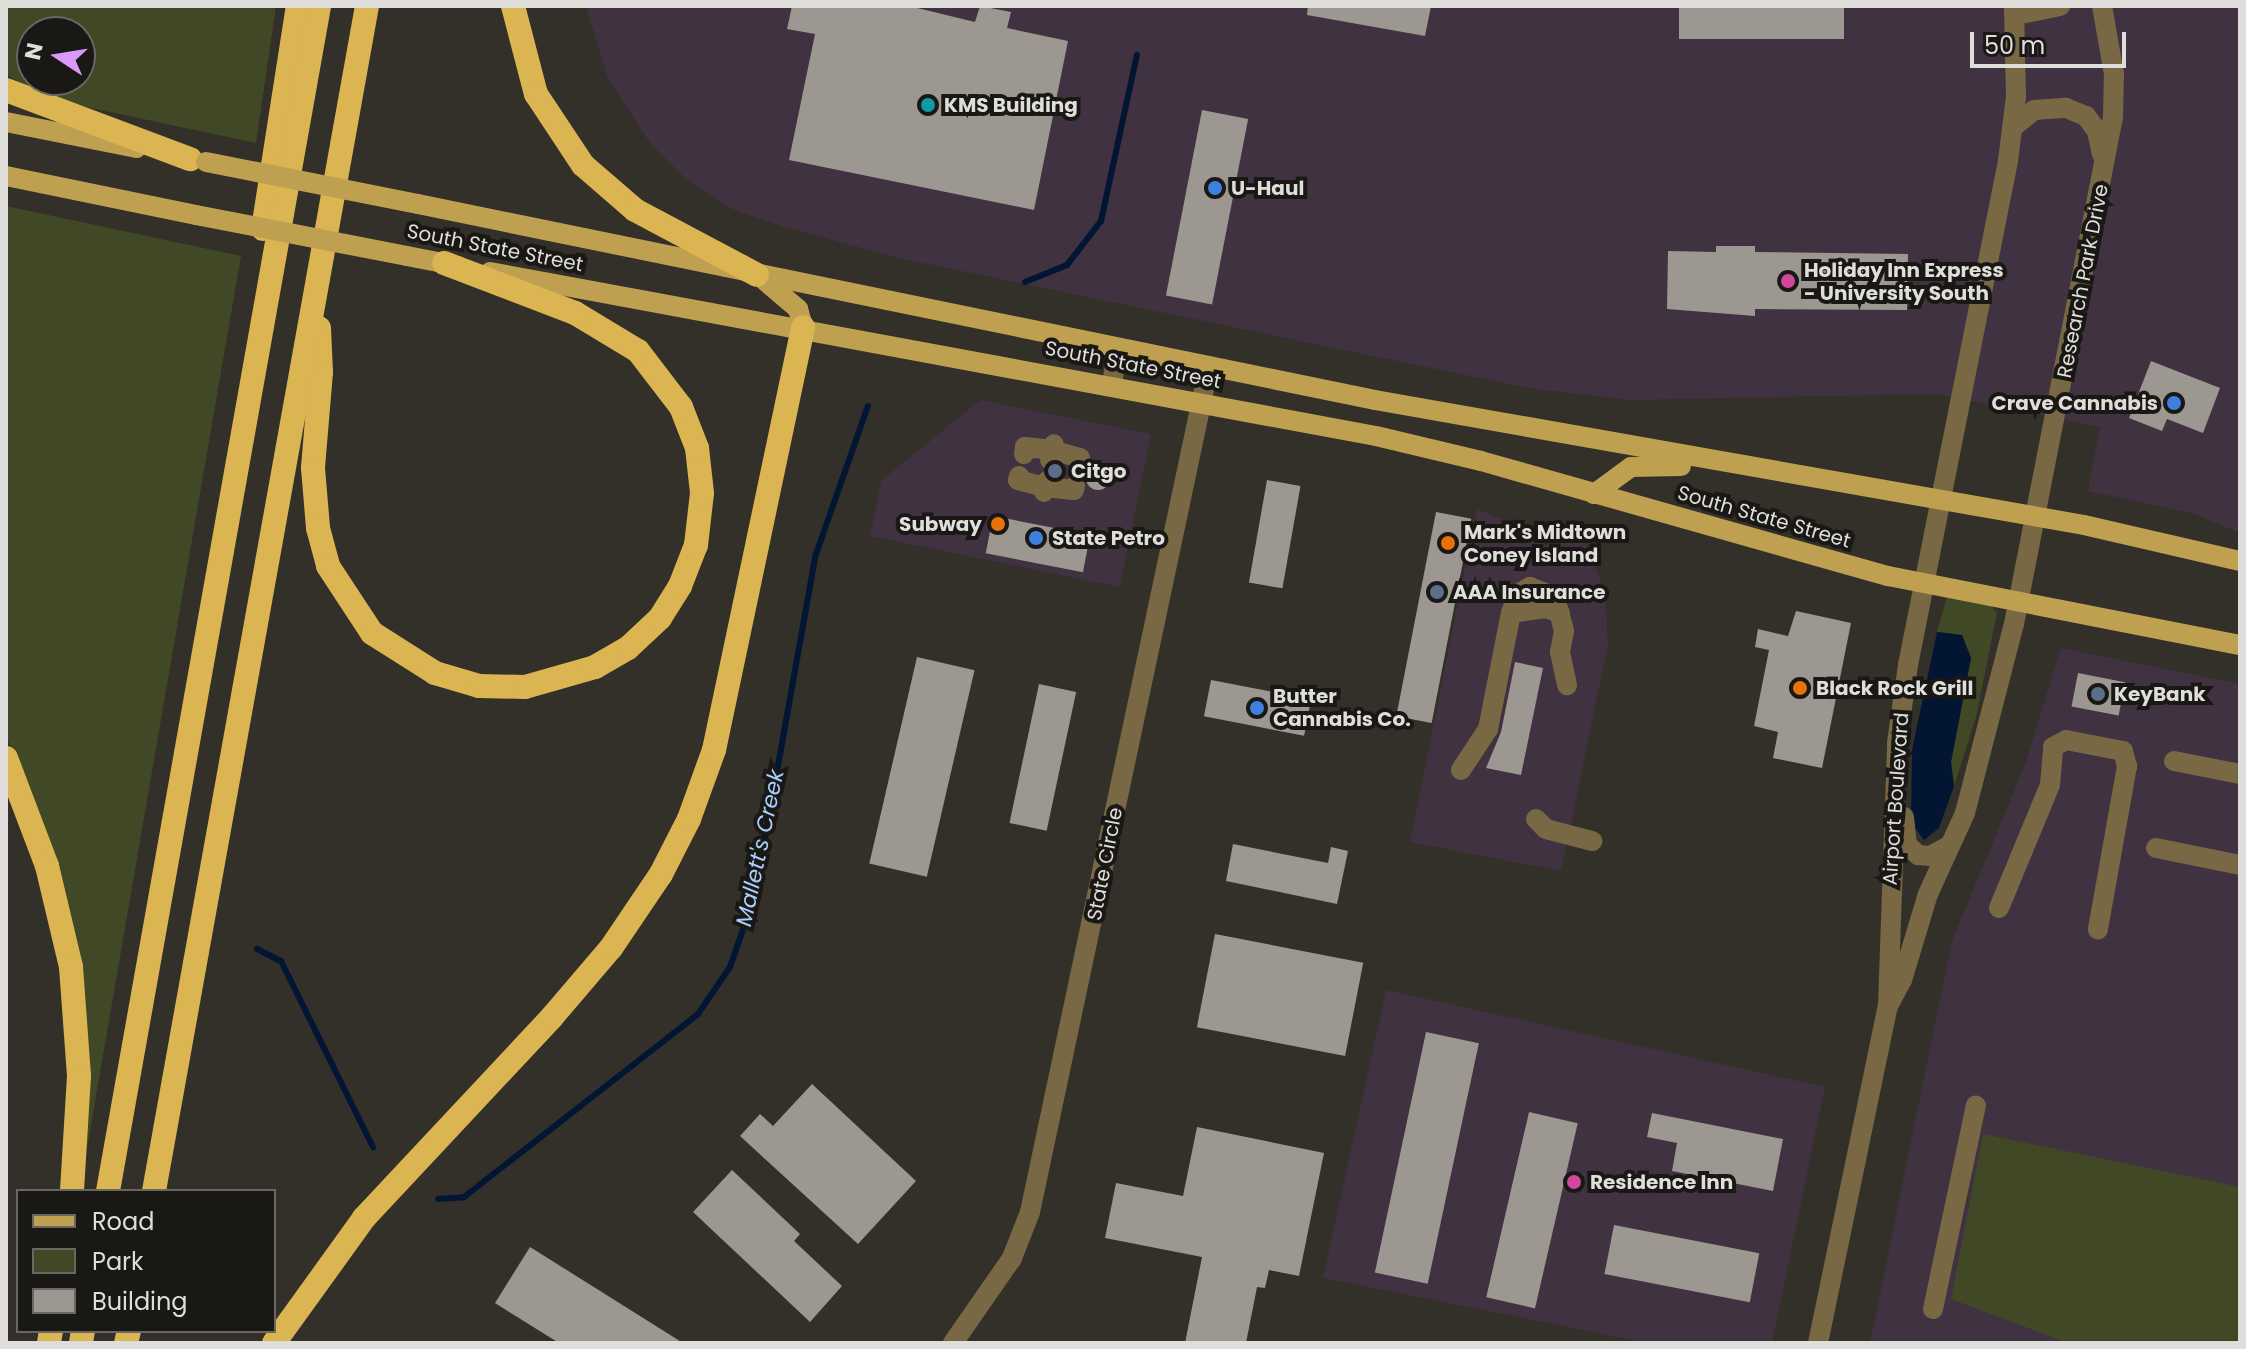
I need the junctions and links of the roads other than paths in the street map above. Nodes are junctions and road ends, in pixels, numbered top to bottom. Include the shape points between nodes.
1 (298, 6) edge
2 (319, 6) edge
3 (367, 6) edge
4 (513, 6) edge
5 (2060, 6) edge
6 (2102, 6) edge
7 (2015, 10) edge
8 (6, 90) edge
9 (6, 122) edge
10 (2012, 128) junction
11 (198, 160) junction
12 (2105, 165) junction
13 (6, 176) edge
14 (444, 263) junction
15 (757, 275) junction
16 (316, 289) junction
17 (803, 327) junction
18 (1118, 348) junction
19 (1209, 366) junction
20 (1112, 384) junction
21 (1201, 403) junction
22 (1024, 454) dead end
23 (1079, 466) dead end
24 (1019, 476) dead end
25 (1836, 482) junction
26 (1075, 486) dead end
27 (1594, 494) junction
28 (1941, 500) junction
29 (2036, 518) junction
30 (2240, 561) edge
31 (1925, 583) junction
32 (2019, 601) junction
33 (2240, 645) edge
34 (1567, 685) dead end
35 (192, 727) junction
36 (1897, 743) junction
37 (6, 758) edge
38 (2174, 761) dead end
39 (1461, 770) dead end
40 (2240, 774) edge
41 (1536, 819) dead end
42 (1592, 841) dead end
43 (1949, 846) junction
44 (2156, 848) dead end
45 (2240, 865) edge
46 (1999, 908) dead end
47 (2098, 929) dead end
48 (1888, 1006) junction
49 (1976, 1105) dead end
50 (72, 1189) edge
51 (108, 1189) edge
52 (154, 1189) edge
53 (1933, 1309) dead end
54 (274, 1343) edge
55 (953, 1343) edge
56 (1818, 1343) edge

1 - 35 highway via 198,611
2 - 35 highway
3 - 16 highway
4 - 15 highway via 536,94 583,165 635,210
5 - 7 street
6 - 12 street, Research Park Drive via 2114,74
7 - 10 street
8 - 11 highway
9 - 11 main road, South State Street
10 - 12 street via 2034,110 2048,107 2086,116 2097,131
10 - 28 street
11 - 15 main road, South State Street, bridge
12 - 29 street, Research Park Drive
13 - 14 main road, South State Street, bridge
14 - 16 highway via 575,313 638,351 681,407 697,448 702,493 696,545 680,586 660,618 628,648 563,680 525,687 479,686 435,673 372,633 345,598 328,566 318,528 313,468 321,372
14 - 17 main road, South State Street
15 - 17 main road via 798,309
15 - 18 main road, South State Street
16 - 52 highway
17 - 20 main road, South State Street
17 - 54 highway via 714,750 661,874 611,948 552,1017 364,1218
18 - 19 main road, South State Street
18 - 20 street
19 - 21 street, State Circle
19 - 25 main road, South State Street
20 - 21 main road, South State Street
21 - 27 main road, South State Street via 1391,440
21 - 55 street, State Circle via 1030,1212 1005,1269
22 - 23 street via 1025,447 1052,451 1080,458
24 - 26 street via 1018,480 1045,487
25 - 27 main road via 1744,476 1667,463 1631,467
25 - 28 main road, South State Street
27 - 31 main road, South State Street
28 - 29 main road, South State Street
28 - 31 street, Airport Boulevard
29 - 30 main road, South State Street via 2156,539
29 - 32 street, Research Park Drive
31 - 32 main road, South State Street
31 - 36 street, Airport Boulevard
32 - 33 main road, South State Street
32 - 43 street, Airport Boulevard via 1986,744
34 - 39 street via 1560,652 1564,631 1555,597 1530,587 1518,594 1511,613 1488,729
35 - 51 highway
36 - 43 street via 1906,770 1907,845 1918,855 1930,856
36 - 48 street, Airport Boulevard
37 - 50 highway via 47,866 71,967 79,1076
38 - 40 street
41 - 42 street via 1546,829
43 - 48 street, Airport Boulevard
44 - 45 street
46 - 47 street via 2046,797 2053,747 2066,740 2123,751 2127,766
48 - 56 street, Airport Boulevard
49 - 53 street

